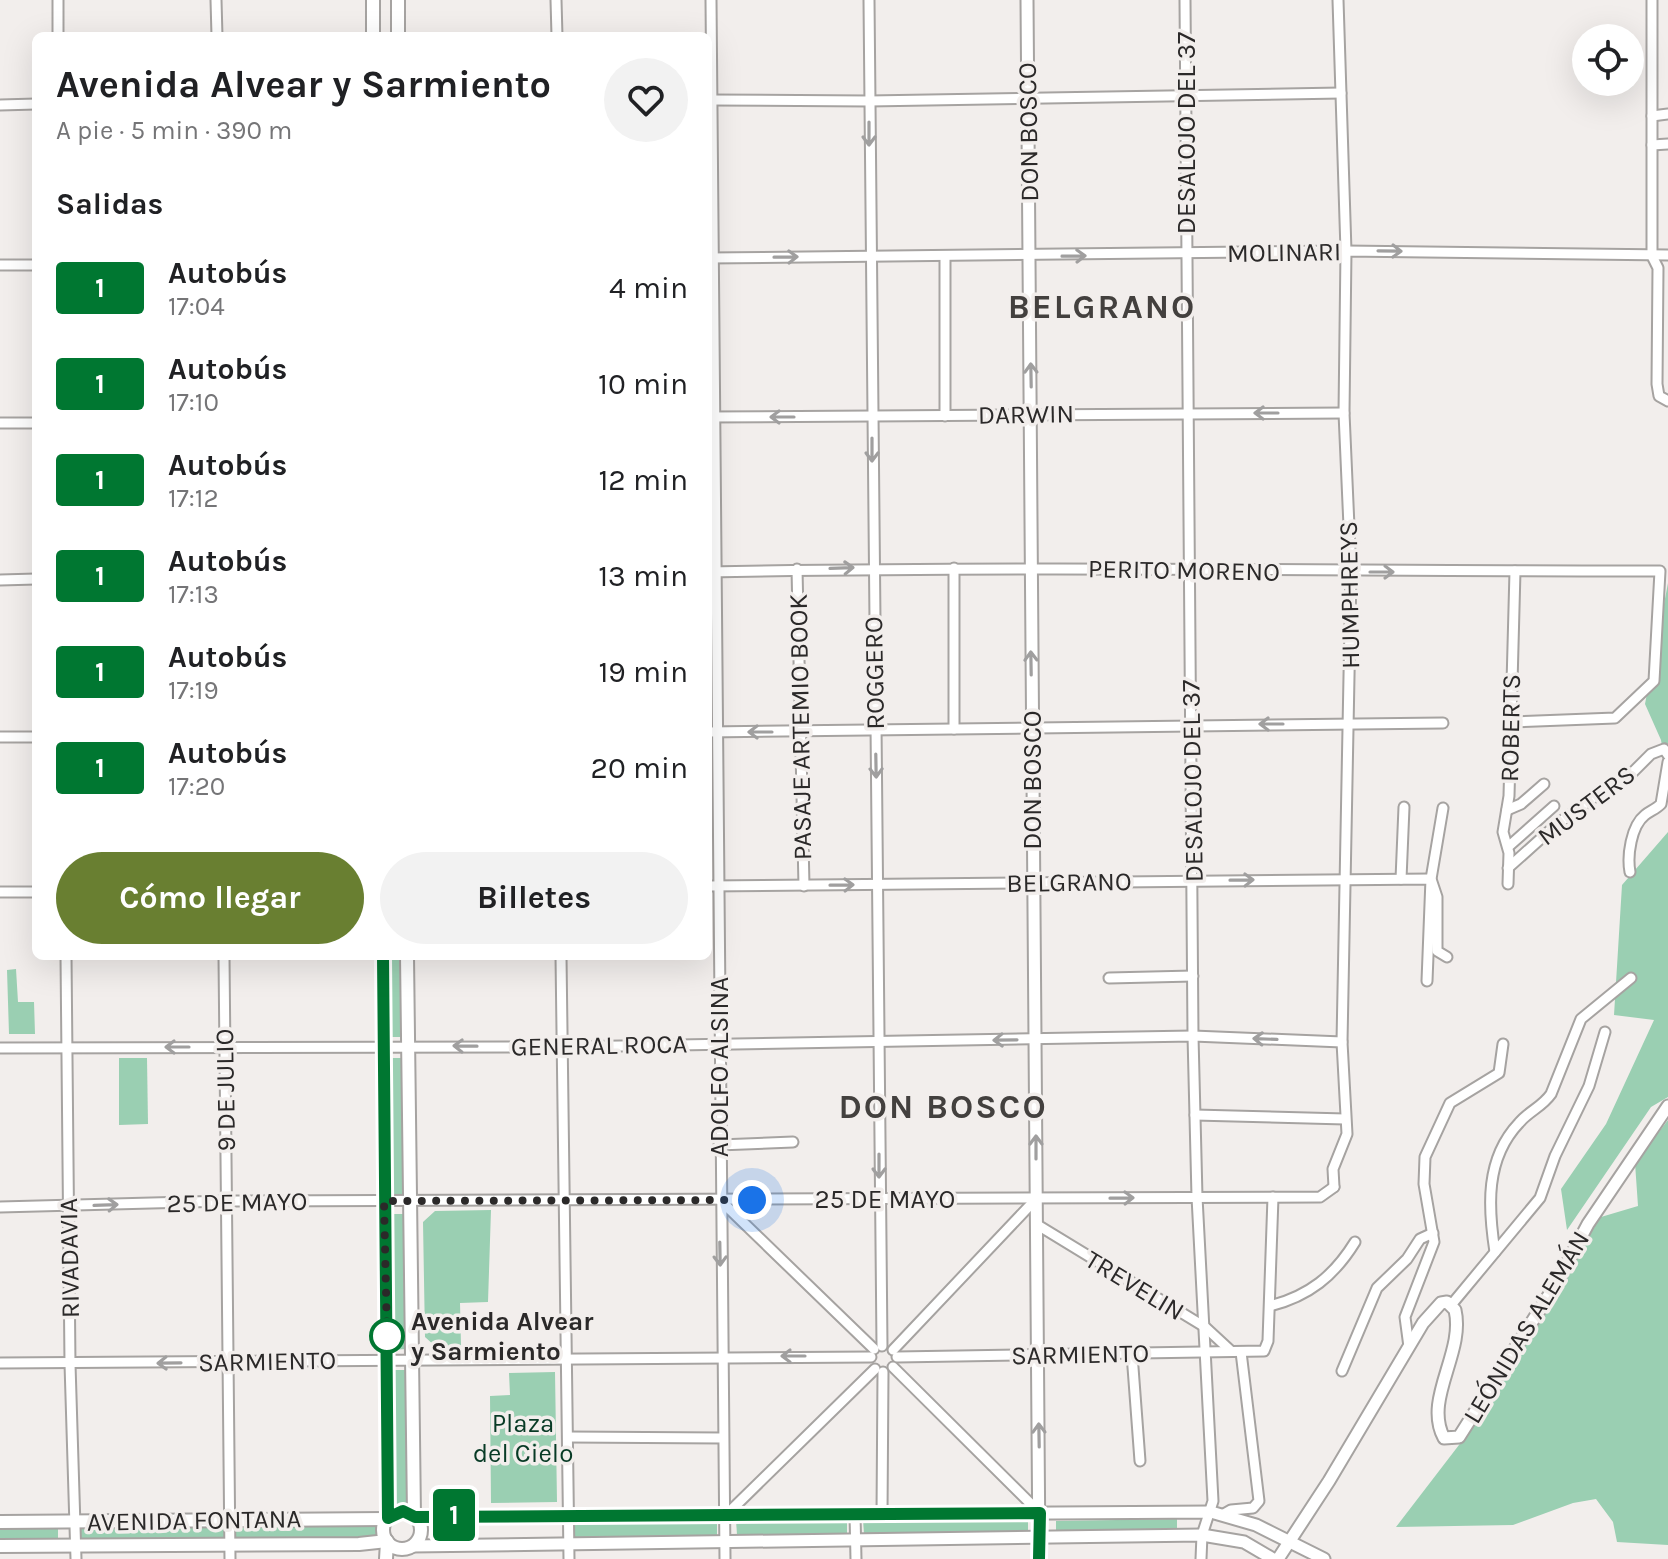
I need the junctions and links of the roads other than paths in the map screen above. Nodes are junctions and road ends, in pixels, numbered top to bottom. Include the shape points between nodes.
1 (58, 0) edge
2 (216, 0) edge
3 (373, 0) edge
4 (398, 0) edge
5 (556, 0) edge
6 (711, 0) edge
7 (869, 0) edge
8 (1027, 0) edge
9 (1185, 0) edge
10 (1338, 0) edge
11 (1652, 0) edge
12 (58, 32) edge
13 (217, 32) edge
14 (373, 32) edge
15 (398, 32) edge
16 (557, 32) edge
17 (711, 32) edge
18 (1341, 93) junction
19 (1185, 95) junction
20 (1027, 96) junction
21 (712, 100) edge
22 (869, 101) junction
23 (32, 104) edge
24 (0, 105) edge
25 (1668, 114) edge
26 (1652, 116) junction
27 (1668, 144) edge
28 (1652, 145) junction
29 (1346, 251) junction
30 (1187, 253) junction
31 (1668, 255) edge
32 (869, 256) junction
33 (1652, 256) junction
34 (945, 257) junction
35 (1029, 257) junction
36 (712, 258) edge
37 (0, 265) edge
38 (32, 265) edge
39 (1663, 399) edge
40 (1344, 413) junction
41 (1032, 414) junction
42 (1188, 414) junction
43 (945, 416) junction
44 (712, 417) edge
45 (872, 417) junction
46 (0, 423) edge
47 (32, 423) edge
48 (872, 567) junction
49 (954, 568) junction
50 (1029, 568) junction
51 (797, 569) junction
52 (1189, 569) junction
53 (1515, 571) junction
54 (712, 572) edge
55 (1351, 572) junction
56 (32, 579) edge
57 (0, 580) edge
58 (1510, 722) junction
59 (1443, 723) dead end
60 (1191, 724) junction
61 (1349, 724) junction
62 (1033, 726) junction
63 (954, 729) junction
64 (876, 730) junction
65 (712, 732) edge
66 (799, 732) junction
67 (0, 737) edge
68 (32, 737) edge
69 (1668, 753) edge
70 (1668, 762) edge
71 (1544, 784) dead end
72 (1554, 806) dead end
73 (1404, 807) dead end
74 (1443, 808) dead end
75 (1507, 810) junction
76 (1508, 847) junction
77 (1508, 868) junction
78 (1630, 872) dead end
79 (1346, 878) junction
80 (1401, 879) junction
81 (1431, 879) junction
82 (1194, 881) junction
83 (1032, 883) junction
84 (1508, 884) dead end
85 (878, 885) junction
86 (713, 886) edge
87 (804, 886) junction
88 (0, 892) edge
89 (32, 892) edge
90 (1447, 957) dead end
91 (66, 960) edge
92 (224, 960) edge
93 (383, 960) edge
94 (407, 960) edge
95 (561, 960) edge
96 (1193, 976) junction
97 (1109, 978) dead end
98 (1631, 978) dead end
99 (1427, 981) dead end
100 (1605, 1032) dead end
101 (1193, 1036) junction
102 (1035, 1040) junction
103 (878, 1041) junction
104 (1342, 1042) junction
105 (718, 1043) junction
106 (1503, 1044) dead end
107 (384, 1046) junction
108 (407, 1046) junction
109 (225, 1047) junction
110 (562, 1047) junction
111 (0, 1048) edge
112 (66, 1048) junction
113 (1668, 1106) edge
114 (1195, 1115) junction
115 (1345, 1119) junction
116 (793, 1142) dead end
117 (719, 1145) junction
118 (1339, 1188) joint
119 (1197, 1197) junction
120 (1273, 1197) junction
121 (879, 1199) junction
122 (1036, 1199) junction
123 (565, 1200) junction
124 (720, 1200) junction
125 (227, 1201) junction
126 (384, 1201) junction
127 (409, 1202) junction
128 (0, 1207) edge
129 (68, 1207) junction
130 (1036, 1224) junction
131 (1433, 1233) junction
132 (1355, 1242) dead end
133 (1495, 1252) junction
134 (1452, 1304) junction
135 (1270, 1306) junction
136 (1205, 1327) junction
137 (1409, 1347) junction
138 (875, 1351) junction
139 (1207, 1351) junction
140 (1236, 1351) junction
141 (1132, 1354) junction
142 (1038, 1355) junction
143 (721, 1356) junction
144 (412, 1358) junction
145 (894, 1358) junction
146 (388, 1360) junction
147 (565, 1360) junction
148 (228, 1362) junction
149 (0, 1363) edge
150 (70, 1364) junction
151 (879, 1370) junction
152 (1342, 1371) dead end
153 (568, 1437) junction
154 (722, 1438) junction
155 (1140, 1461) dead end
156 (1211, 1512) junction
157 (1040, 1513) junction
158 (855, 1514) junction
159 (882, 1514) junction
160 (1224, 1514) junction
161 (568, 1515) junction
162 (414, 1516) junction
163 (725, 1516) junction
164 (388, 1518) junction
165 (230, 1521) junction
166 (0, 1522) edge
167 (75, 1522) junction
168 (1202, 1535) junction
169 (1039, 1537) junction
170 (856, 1539) junction
171 (1290, 1541) junction
172 (387, 1542) junction
173 (724, 1542) junction
174 (76, 1545) junction
175 (0, 1546) edge
176 (568, 1546) junction
177 (411, 1550) edge
178 (230, 1552) edge
179 (76, 1559) edge
180 (386, 1559) edge
181 (569, 1559) edge
182 (725, 1559) edge
183 (856, 1559) edge
184 (1039, 1559) edge
185 (1201, 1559) edge
186 (1276, 1559) edge
187 (1324, 1559) edge

1 - 12 street
2 - 13 street
3 - 14 main road
4 - 15 main road
5 - 16 street
6 - 17 street, ADOLFO ALSINA
7 - 22 street, ROGGERO
8 - 20 street, DON BOSCO
9 - 19 street, DESALOJO DEL 37
10 - 18 street, HUMPHREYS
11 - 26 street
18 - 19 street
18 - 29 street, HUMPHREYS
19 - 20 street
19 - 30 street, DESALOJO DEL 37
20 - 22 street
20 - 35 street, DON BOSCO
21 - 22 street
22 -> 32 street, ROGGERO
23 - 24 street
25 - 26 street
26 - 28 street
27 - 28 street
28 - 33 street
29 - 30 street, MOLINARI
29 -> 33 street, MOLINARI
29 - 40 street, HUMPHREYS
35 -> 30 street, MOLINARI
30 - 42 street, DESALOJO DEL 37
31 - 33 street, MOLINARI
32 - 34 street, MOLINARI
36 -> 32 street, MOLINARI
32 - 45 street, ROGGERO
33 - 39 street via 1658,268
34 - 35 street, MOLINARI
34 - 43 street
41 -> 35 street, DON BOSCO
37 - 38 street
40 -> 42 street, DARWIN
40 - 55 street, HUMPHREYS
41 - 42 street, DARWIN
41 - 43 street, DARWIN
41 - 50 street, DON BOSCO
42 - 52 street, DESALOJO DEL 37
43 - 45 street, DARWIN
45 -> 44 street, DARWIN
44 - 54 street, ADOLFO ALSINA
45 -> 48 street, ROGGERO
46 - 47 street
48 - 49 street, PERITO MORENO
51 -> 48 street, PERITO MORENO
48 - 64 street, ROGGERO
49 - 50 street, PERITO MORENO
49 - 63 street
50 - 52 street, PERITO MORENO
62 -> 50 street, DON BOSCO
51 - 54 street, PERITO MORENO
51 - 66 street, PASAJE ARTEMIO BOOK
52 - 55 street, PERITO MORENO
52 - 60 street, DESALOJO DEL 37
55 -> 53 street, PERITO MORENO
53 - 58 street, ROBERTS
53 - 58 street, PERITO MORENO via 1660,571 1657,671 1654,681 1615,718
54 - 65 street, ADOLFO ALSINA
55 - 61 street, HUMPHREYS
56 - 57 street
58 - 75 street, ROBERTS
59 - 61 street
61 -> 60 street
60 - 62 street
60 - 82 street, DESALOJO DEL 37
61 - 79 street, HUMPHREYS
62 - 63 street
62 - 83 street, DON BOSCO
63 - 64 street
64 - 66 street
64 -> 85 street, ROGGERO
66 -> 65 street
65 - 86 street, ADOLFO ALSINA
66 - 87 street, PASAJE ARTEMIO BOOK
67 - 68 street
69 - 77 street, MUSTERS via 1658,749 1651,754
70 - 78 street via 1661,804 1637,825
71 - 75 street
72 - 76 street
73 - 80 street
74 - 81 street
75 - 76 street, ROBERTS via 1503,832
76 - 77 street, ROBERTS
77 - 84 street, ROBERTS
79 - 80 street, BELGRANO
82 -> 79 street, BELGRANO
79 - 104 street, HUMPHREYS
80 - 81 street, BELGRANO
81 - 90 street via 1437,897 1437,951
81 - 99 street
82 - 83 street, BELGRANO
82 - 96 street, DESALOJO DEL 37
83 - 85 street, BELGRANO
83 - 102 street, DON BOSCO
87 -> 85 street, BELGRANO
85 - 103 street, ROGGERO
86 - 87 street, BELGRANO
86 - 105 street, ADOLFO ALSINA
88 - 89 street
91 - 112 street, RIVADAVIA
92 - 109 street, 9 DE JULIO
93 - 107 main road
94 - 108 main road
95 - 110 street
96 - 97 street
96 - 101 street, DESALOJO DEL 37
98 - 133 street via 1581,1019 1551,1094 1514,1128 1496,1162 1489,1214
100 - 133 street via 1589,1086 1540,1198
101 - 102 street, GENERAL ROCA
104 -> 101 street, GENERAL ROCA
101 - 114 street, DESALOJO DEL 37
102 -> 103 street, GENERAL ROCA
122 -> 102 street, DON BOSCO
103 - 105 street, GENERAL ROCA
103 -> 121 street, ROGGERO
104 - 115 street, HUMPHREYS
105 - 110 street, GENERAL ROCA
105 - 117 street, ADOLFO ALSINA
106 - 131 street via 1499,1073 1450,1103 1425,1157
107 - 108 street, GENERAL ROCA
107 - 109 street, GENERAL ROCA
107 - 126 main road
110 -> 108 street, GENERAL ROCA
108 - 127 main road
109 -> 112 street, GENERAL ROCA
109 - 125 street, 9 DE JULIO
110 - 123 street
111 - 112 street, GENERAL ROCA
112 - 129 street, RIVADAVIA
113 - 134 street, LEÓNIDAS ALEMÁN via 1588,1224 1514,1353 1453,1440 1444,1438 1436,1415 1456,1336
114 - 115 street
114 - 119 street, DESALOJO DEL 37
115 - 118 street, HUMPHREYS via 1347,1134 1335,1159
116 - 117 street
117 - 124 street, ADOLFO ALSINA
118 - 120 street, 25 DE MAYO via 1320,1197
119 - 120 street, 25 DE MAYO
122 -> 119 street, 25 DE MAYO
119 - 136 street, DESALOJO DEL 37
120 - 135 street
121 - 122 street, 25 DE MAYO
121 - 124 street, 25 DE MAYO
121 - 138 street, ROGGERO
122 - 130 street, DON BOSCO
122 - 145 street
123 - 124 street, 25 DE MAYO
123 - 127 street, 25 DE MAYO
123 - 147 street
124 - 138 street
124 -> 143 street, ADOLFO ALSINA
125 - 126 street, 25 DE MAYO
129 -> 125 street, 25 DE MAYO
125 - 148 street, 9 DE JULIO
126 - 127 street, 25 DE MAYO
126 - 146 main road
127 - 144 main road
128 - 129 street, 25 DE MAYO
129 - 150 street, RIVADAVIA
130 - 136 street, TREVELIN
130 - 142 street, DON BOSCO
131 - 137 street via 1432,1250 1405,1317
131 - 152 street via 1420,1239 1377,1288
132 - 135 street via 1343,1262 1308,1294
133 - 134 street
134 - 137 street via 1441,1303
135 - 140 street, SARMIENTO via 1264,1351
136 - 139 street, DESALOJO DEL 37
136 - 140 street, TREVELIN
137 - 171 street
138 -> 143 street, SARMIENTO
138 - 145 street
138 - 151 street
139 - 140 street, SARMIENTO
139 - 141 street, SARMIENTO
139 - 156 street, DESALOJO DEL 37
140 - 160 street via 1259,1501 1253,1508
141 - 142 street, SARMIENTO
141 - 155 street
142 - 145 street, SARMIENTO
157 -> 142 street, DON BOSCO
143 - 147 street, SARMIENTO
143 - 154 street, ADOLFO ALSINA
144 - 146 street, SARMIENTO
144 - 147 street, SARMIENTO
144 - 162 main road
145 - 151 street
145 - 157 street
146 - 148 street, SARMIENTO
146 - 164 main road
147 - 153 street
148 -> 150 street, SARMIENTO
148 - 165 street, 9 DE JULIO
149 - 150 street, SARMIENTO
150 - 167 street, RIVADAVIA
151 - 159 street
151 - 163 street
153 - 154 street
153 - 161 street
154 - 163 street, ADOLFO ALSINA
156 - 157 street
156 - 160 street
156 - 168 street, DESALOJO DEL 37
157 - 159 street
157 - 169 street, DON BOSCO
158 - 159 street
158 - 163 street
158 - 170 street
160 - 171 street
161 - 162 street
161 - 163 street
161 - 176 street
162 - 164 main road via 399,1512
162 - 177 main road via 420,1530
163 - 173 street, ADOLFO ALSINA
164 - 165 main road, AVENIDA FONTANA
164 - 172 main road via 383,1528
165 - 167 main road, AVENIDA FONTANA
165 - 178 street, 9 DE JULIO
166 - 167 main road, AVENIDA FONTANA
167 - 174 street, RIVADAVIA
168 - 169 street
168 - 185 street, DESALOJO DEL 37
168 - 186 street via 1244,1542
169 - 170 street
169 - 184 street, DON BOSCO
170 - 173 street
170 - 183 street
171 - 186 street
171 - 187 street
172 - 177 main road
172 - 178 main road, AVENIDA FONTANA
172 - 180 main road
173 - 176 street
173 - 182 street, ADOLFO ALSINA
174 - 175 main road, AVENIDA FONTANA
174 - 178 main road, AVENIDA FONTANA
174 - 179 street, RIVADAVIA
176 - 177 street
176 - 181 street

